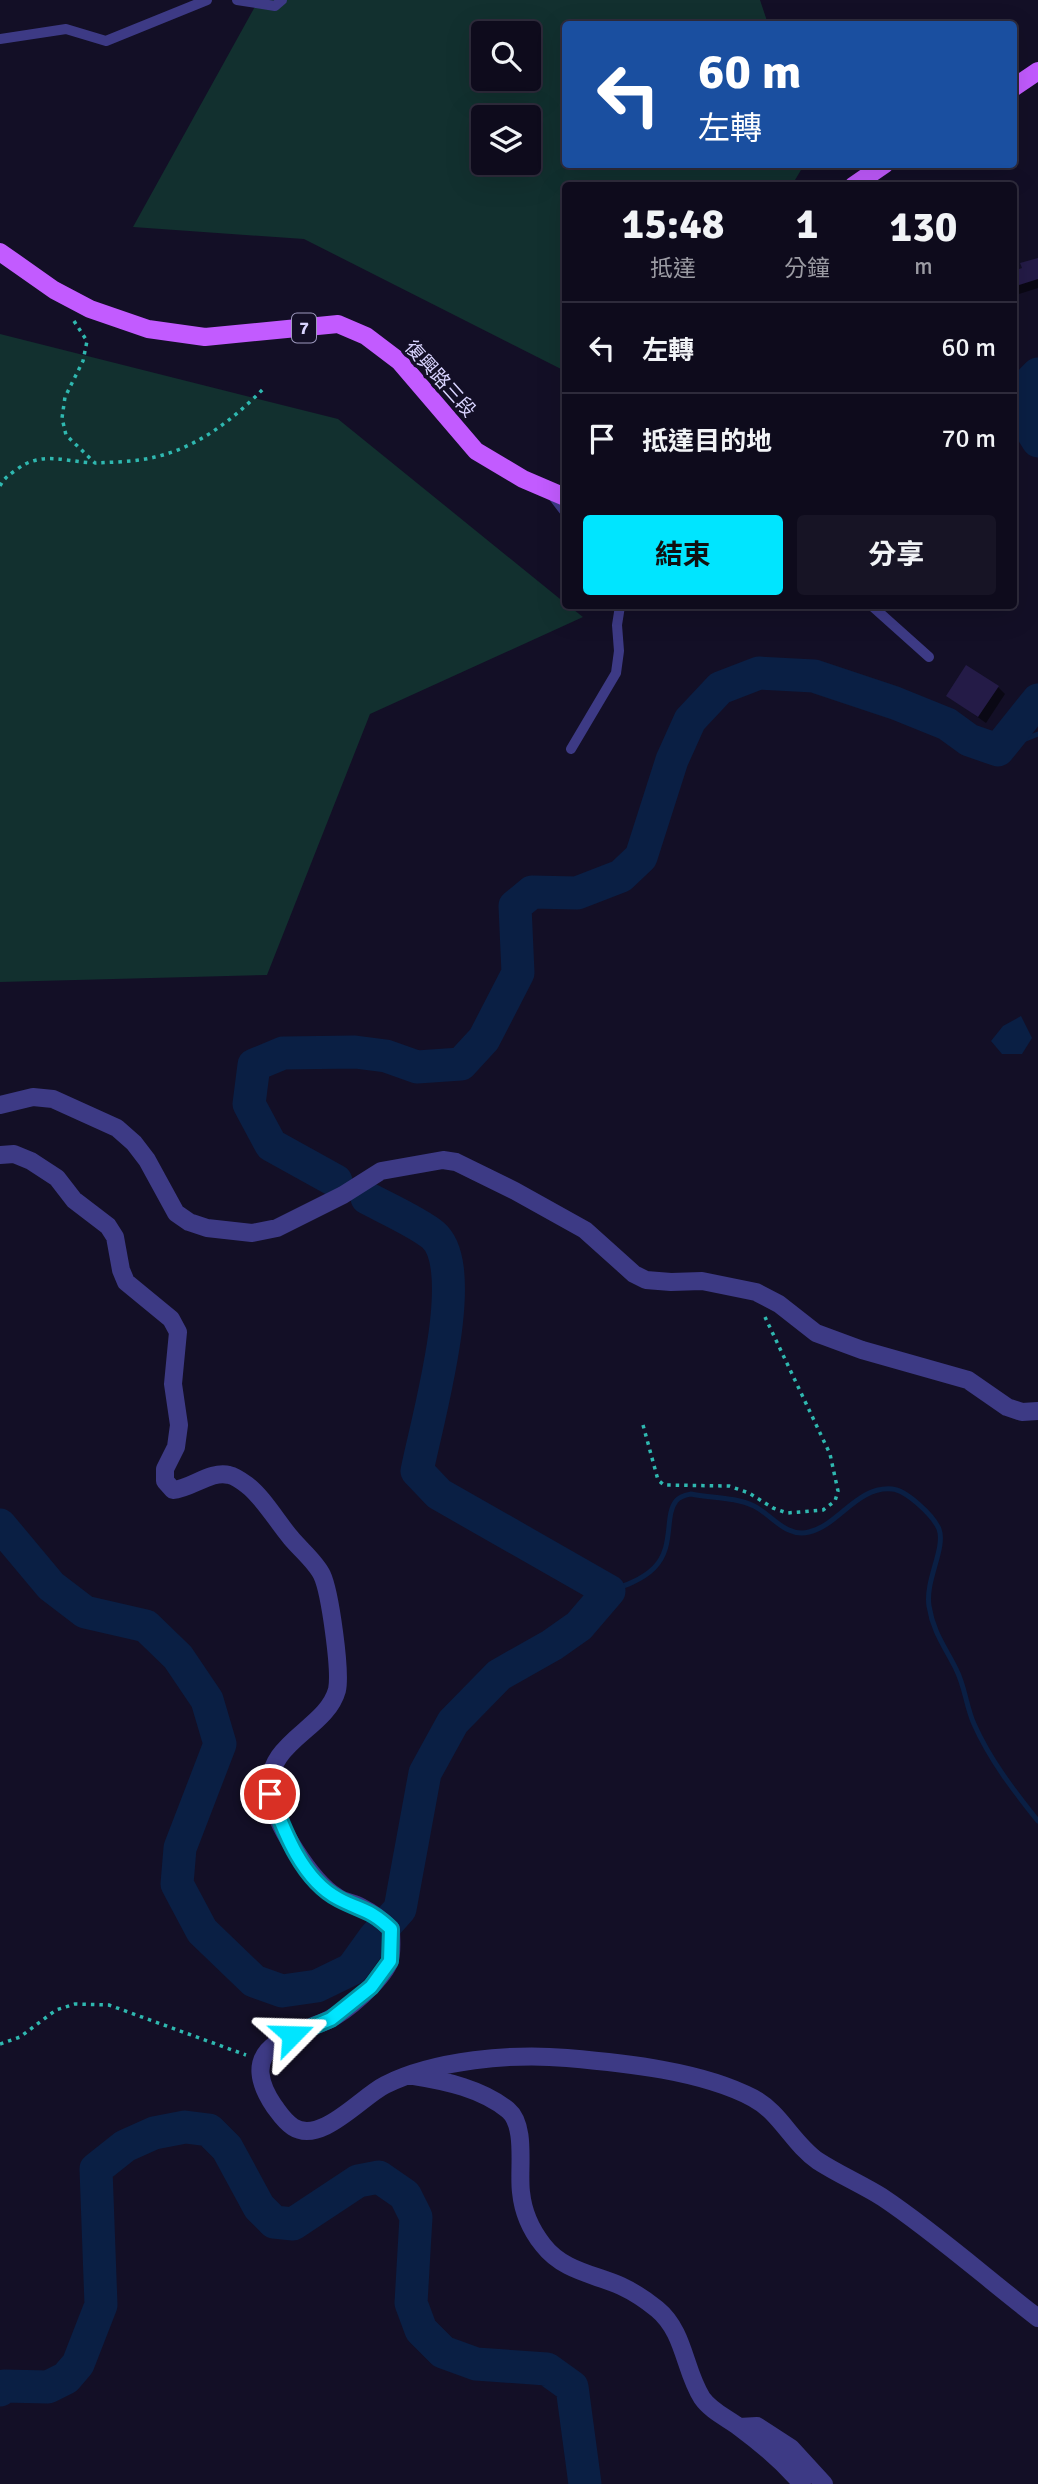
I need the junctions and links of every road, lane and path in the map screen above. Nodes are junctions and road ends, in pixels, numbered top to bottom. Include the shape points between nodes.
1 (207, 0) edge
2 (237, 0) edge
3 (282, 0) edge
4 (0, 39) edge
5 (1038, 71) edge
6 (1017, 85) edge
7 (879, 168) edge
8 (859, 182) edge
9 (0, 252) edge
10 (74, 320) dead end
11 (265, 387) dead end
12 (94, 463) junction
13 (0, 486) edge
14 (557, 494) edge
15 (620, 609) edge
16 (875, 609) edge
17 (929, 657) dead end
18 (570, 750) dead end
19 (0, 1105) edge
20 (0, 1155) edge
21 (756, 1292) junction
22 (1038, 1411) edge
23 (643, 1425) dead end
24 (0, 2043) edge
25 (261, 2060) junction
26 (411, 2076) junction
27 (1038, 2318) edge
28 (739, 2427) junction
29 (802, 2484) edge
30 (824, 2484) edge

1 - 4 lane via 106,41 66,29
2 - 3 lane via 275,5
5 - 6 main road
7 - 8 main road
9 - 14 main road, 復興路三段 / 7 via 90,309 148,329 205,337 338,324 399,361 476,451
10 - 12 path via 87,341 65,397 62,418 66,435
11 - 12 path via 239,414 190,445 155,458
12 - 13 path via 50,457 27,461
15 - 18 lane via 616,673
16 - 17 lane
19 - 21 street via 33,1097 53,1099 117,1128 147,1160 176,1213 207,1228 252,1233 277,1228 381,1171 443,1160 515,1191 584,1230 646,1280 702,1280
20 - 25 street via 14,1154 57,1178 74,1199 108,1226 126,1282 171,1319 178,1332 173,1384 179,1425 165,1481 173,1490 184,1489 228,1475 249,1486 322,1573 337,1688 331,1704 277,1760 270,1775 270,1794 282,1825 321,1886 378,1916 391,1929 390,1961 371,1987 331,2019 274,2044
21 - 22 street via 816,1332 968,1380 1022,1412
21 - 23 path via 830,1454 838,1491 835,1501 823,1510 787,1513 729,1486 664,1485 658,1480
24 - 25 path via 20,2037 56,2010 75,2004 109,2006
25 - 26 street via 259,2077 264,2092 284,2120 308,2132 325,2127 384,2085
26 - 27 street via 474,2059 563,2058 624,2064 731,2088 757,2100 818,2161 882,2197
26 - 28 street via 447,2082 510,2111 520,2142 521,2192 529,2225 544,2248 567,2266 620,2286 659,2310 675,2333 702,2398
28 - 29 street
28 - 30 street via 757,2427 791,2448

